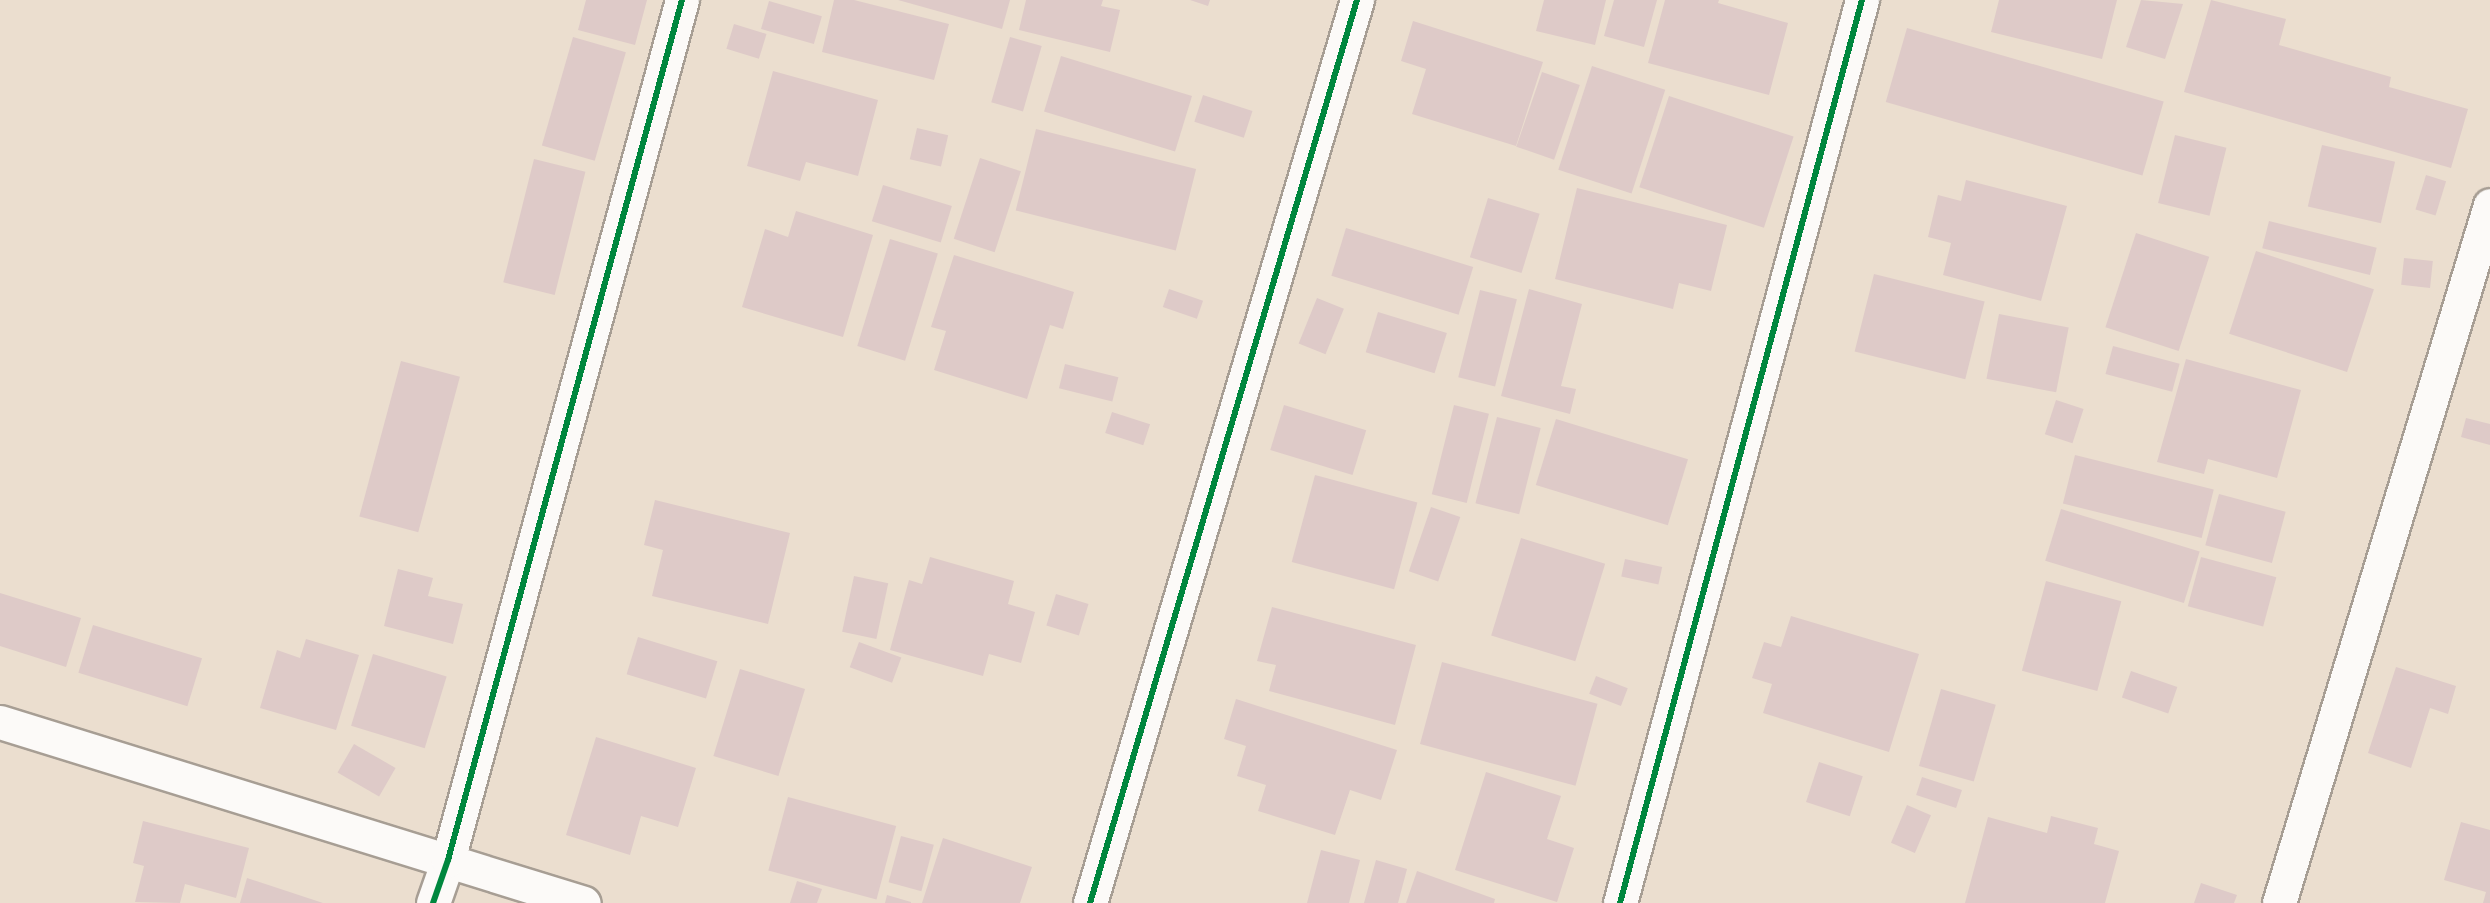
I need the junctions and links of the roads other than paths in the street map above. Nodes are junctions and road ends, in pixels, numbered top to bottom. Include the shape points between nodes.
1 (682, 0) edge
2 (1357, 0) edge
3 (1862, 0) edge
4 (2490, 205) edge
5 (0, 722) edge
6 (448, 860) junction
7 (433, 903) edge
8 (584, 903) edge
9 (1090, 903) edge
10 (1620, 903) edge
11 (2279, 903) edge

1 - 6 street
2 - 9 street
3 - 10 street
4 - 11 street
5 - 6 street
6 - 7 street
6 - 8 street

